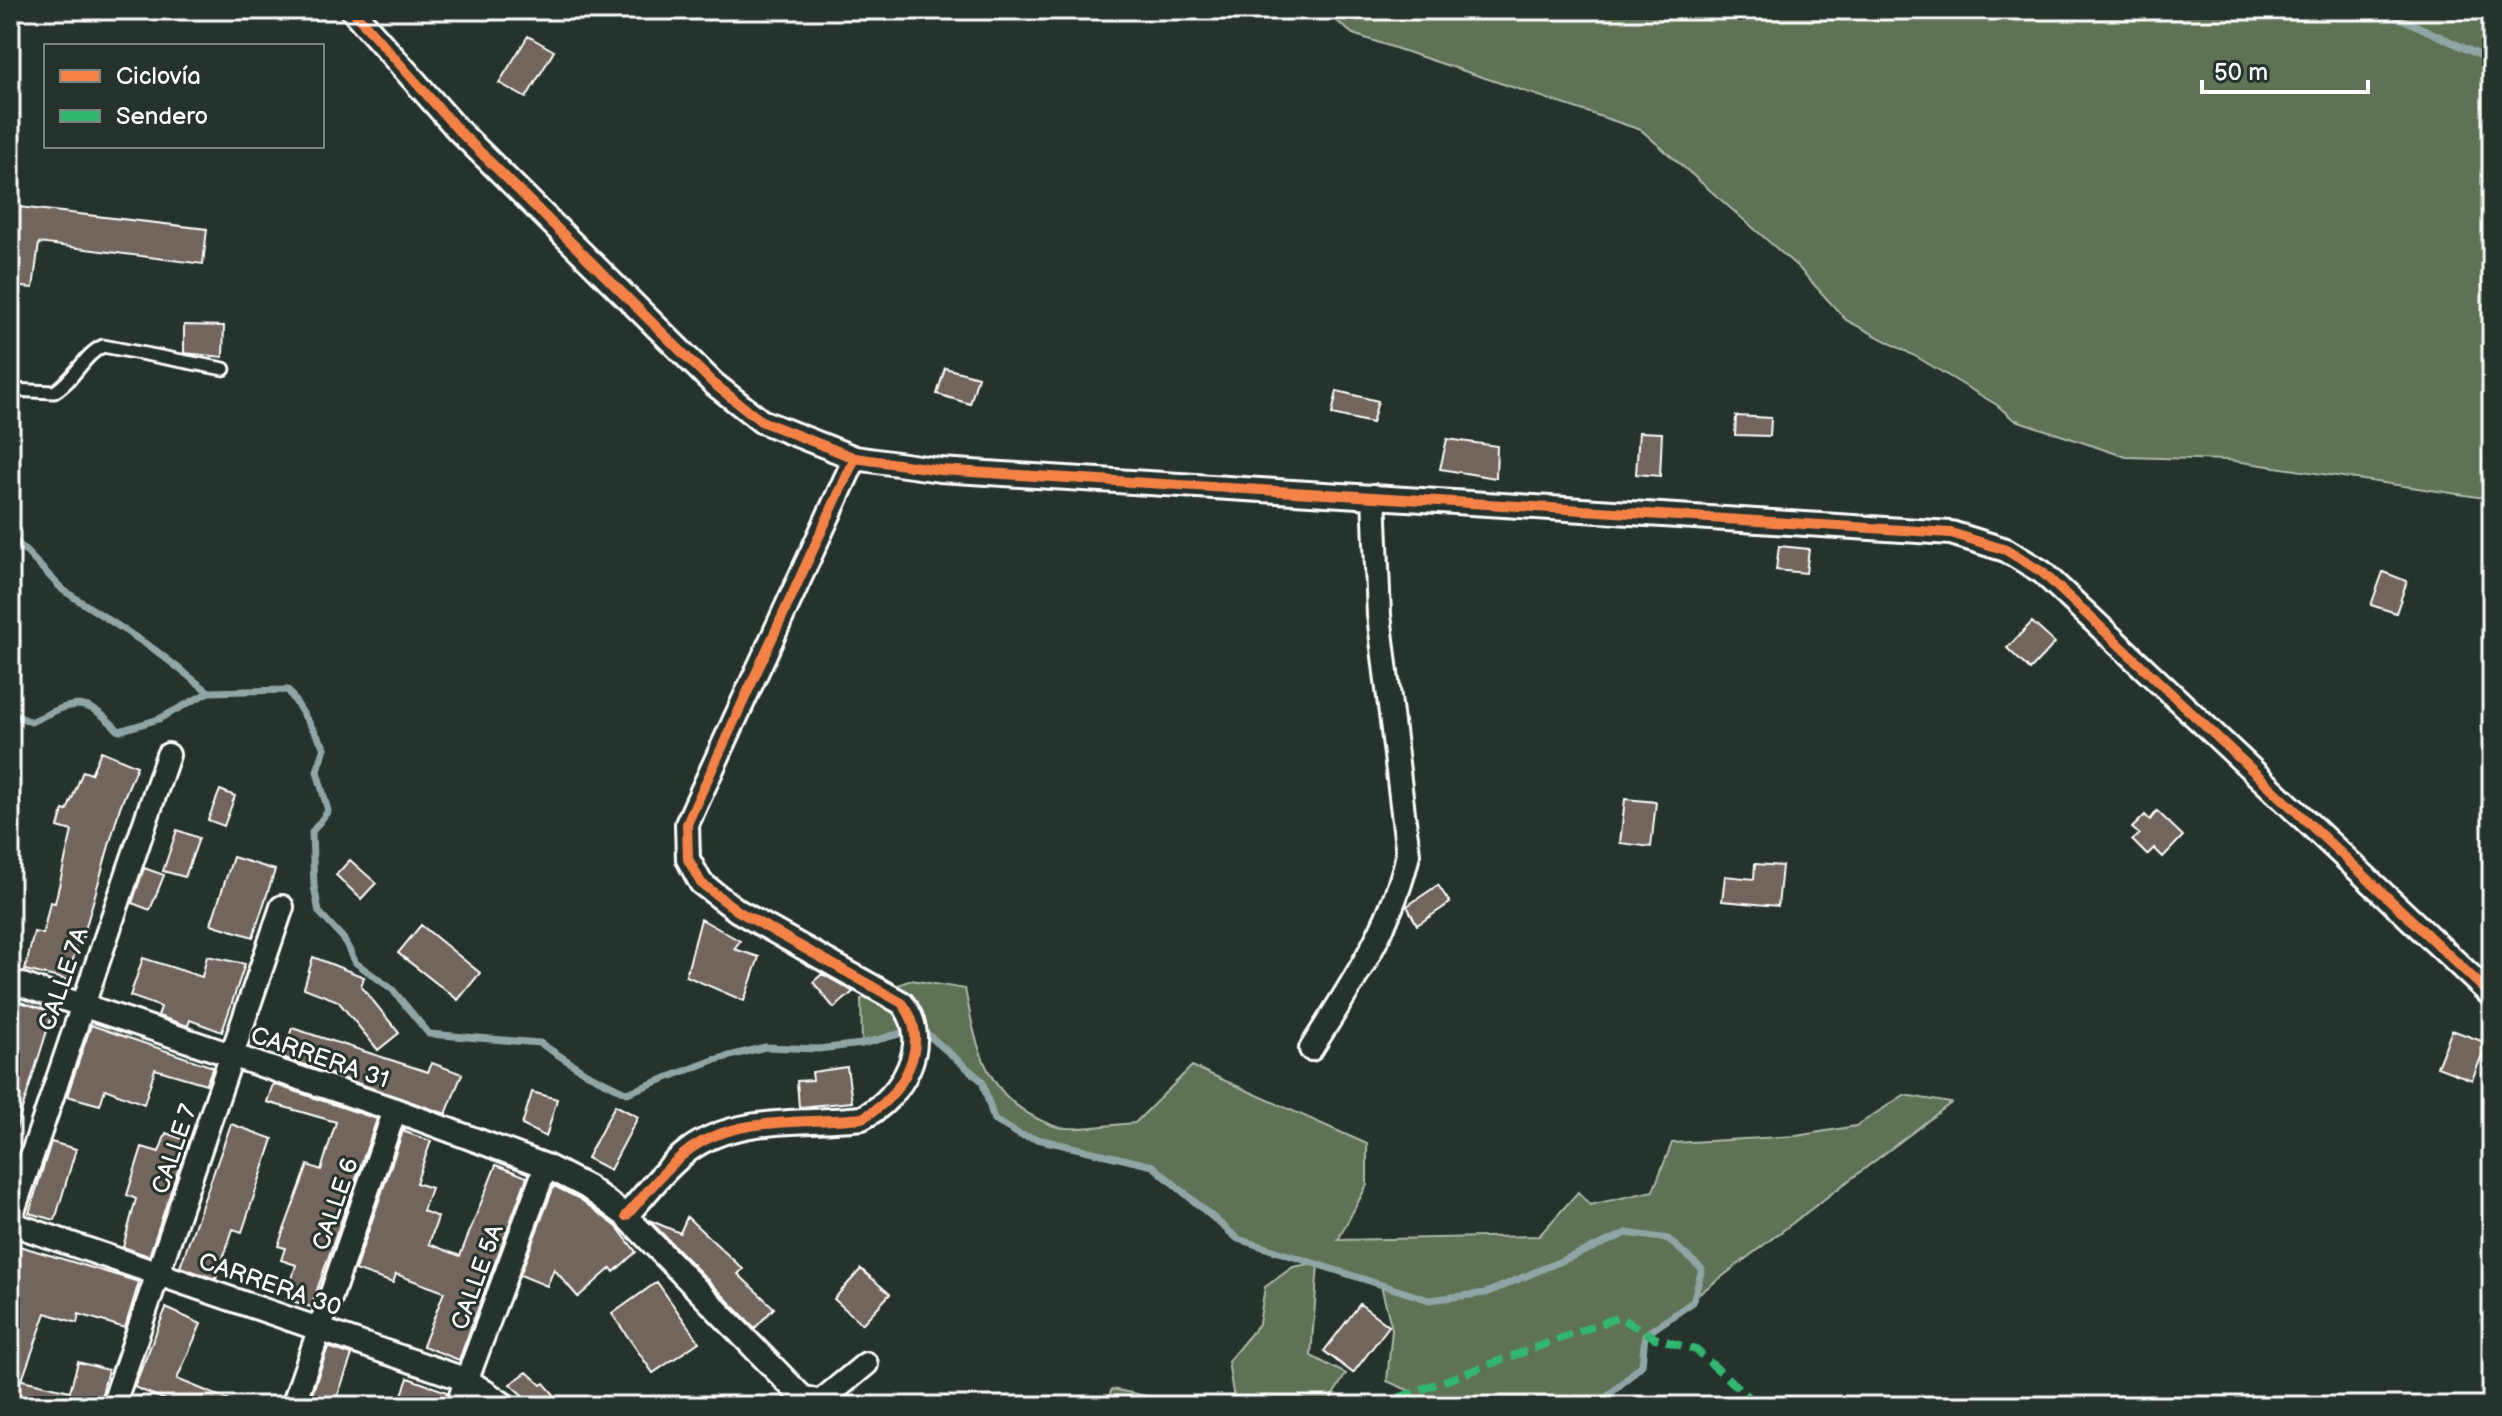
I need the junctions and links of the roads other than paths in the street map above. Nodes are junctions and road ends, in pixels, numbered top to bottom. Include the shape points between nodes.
1 (352, 10) edge
2 (224, 369) dead end
3 (10, 390) edge
4 (855, 458) junction
5 (1374, 496) junction
6 (168, 755) dead end
7 (282, 907) dead end
8 (10, 981) edge
9 (2492, 996) edge
10 (81, 1006) junction
11 (1311, 1049) dead end
12 (233, 1055) junction
13 (395, 1110) junction
14 (546, 1166) junction
15 (626, 1216) junction
16 (10, 1222) edge
17 (159, 1274) junction
18 (320, 1329) junction
19 (866, 1364) dead end
20 (467, 1380) junction
21 (113, 1406) edge
22 (293, 1406) edge
23 (457, 1406) edge
24 (506, 1406) edge

1 - 4 street via 458,130 713,383 761,421
2 - 3 lane via 103,346 54,392
4 - 5 street via 940,470
4 - 15 street via 687,824 688,859 701,883 738,911 902,1003 915,1022 911,1059 899,1087 877,1111 862,1118 731,1130 705,1140 661,1176
5 - 9 street via 1951,533 2006,550 2042,572
5 - 11 street via 1379,615 1408,854 1365,961
6 - 10 street, CALLE 7A
7 - 12 street, CALLE 7
8 - 10 street, CARRERA 31
10 - 12 street, CARRERA 31
10 - 16 street, CALLE 7A
12 - 13 street, CARRERA 31
12 - 17 street, CALLE 7
13 - 14 street, CARRERA 31
13 - 18 street, CALLE 6
14 - 15 street, CARRERA 31
14 - 20 street, CALLE 5A
15 - 19 street, CARRERA 31 via 802,1397 820,1402
16 - 17 street, CARRERA 30
17 - 18 street, CARRERA 30
17 - 21 street, CALLE 7
18 - 20 street, CARRERA 30
18 - 22 street, CALLE 6
20 - 23 street, CALLE 5A
20 - 24 street, CARRERA 30

